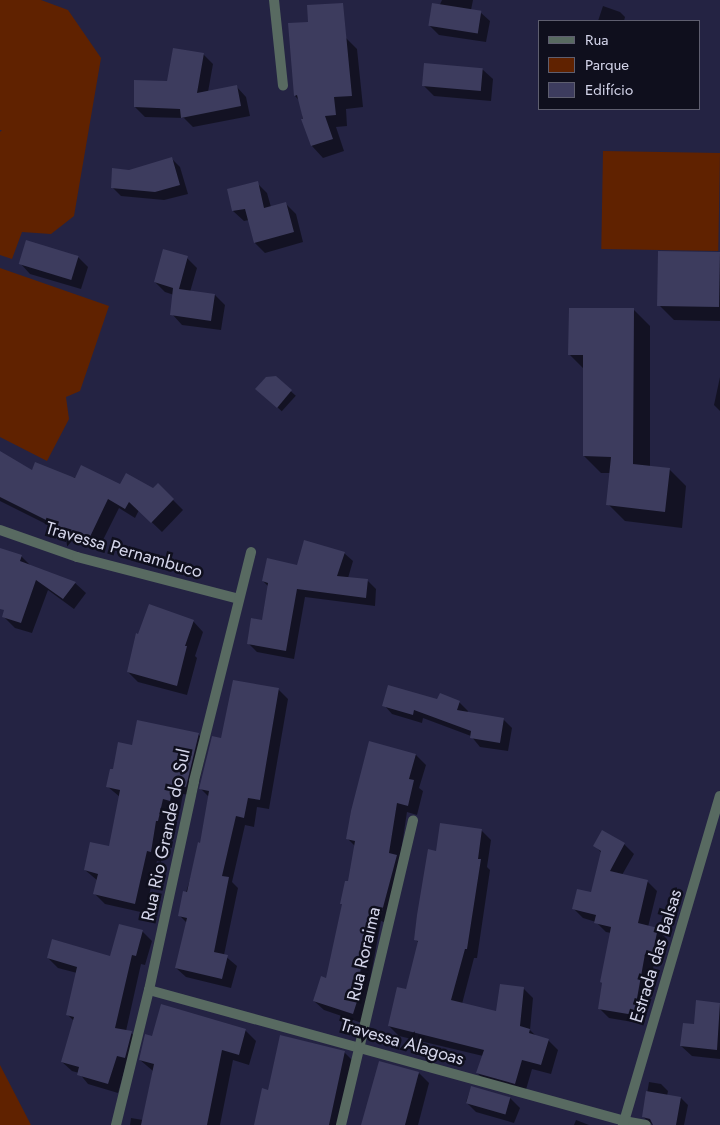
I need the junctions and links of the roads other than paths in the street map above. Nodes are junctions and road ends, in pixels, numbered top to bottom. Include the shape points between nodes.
1 (274, 0) edge
2 (283, 86) dead end
3 (0, 530) edge
4 (251, 552) dead end
5 (239, 599) junction
6 (720, 796) edge
7 (413, 820) dead end
8 (716, 825) edge
9 (149, 990) junction
10 (360, 1046) junction
11 (623, 1123) edge
12 (116, 1125) edge
13 (341, 1125) edge
14 (646, 1125) edge

1 - 2 street
3 - 5 street, Travessa Pernambuco via 77,557
4 - 5 street, Rua Rio Grande do Sul
5 - 9 street, Rua Rio Grande do Sul via 194,781
6 - 8 street, Estrada das Balsas
7 - 10 street, Rua Roraima
8 - 11 street, Estrada das Balsas
9 - 10 street, Travessa Alagoas
9 - 12 street, Rua Rio Grande do Sul
10 - 11 street, Travessa Alagoas
10 - 13 street, Rua Roraima
11 - 14 street, Travessa Alagoas

